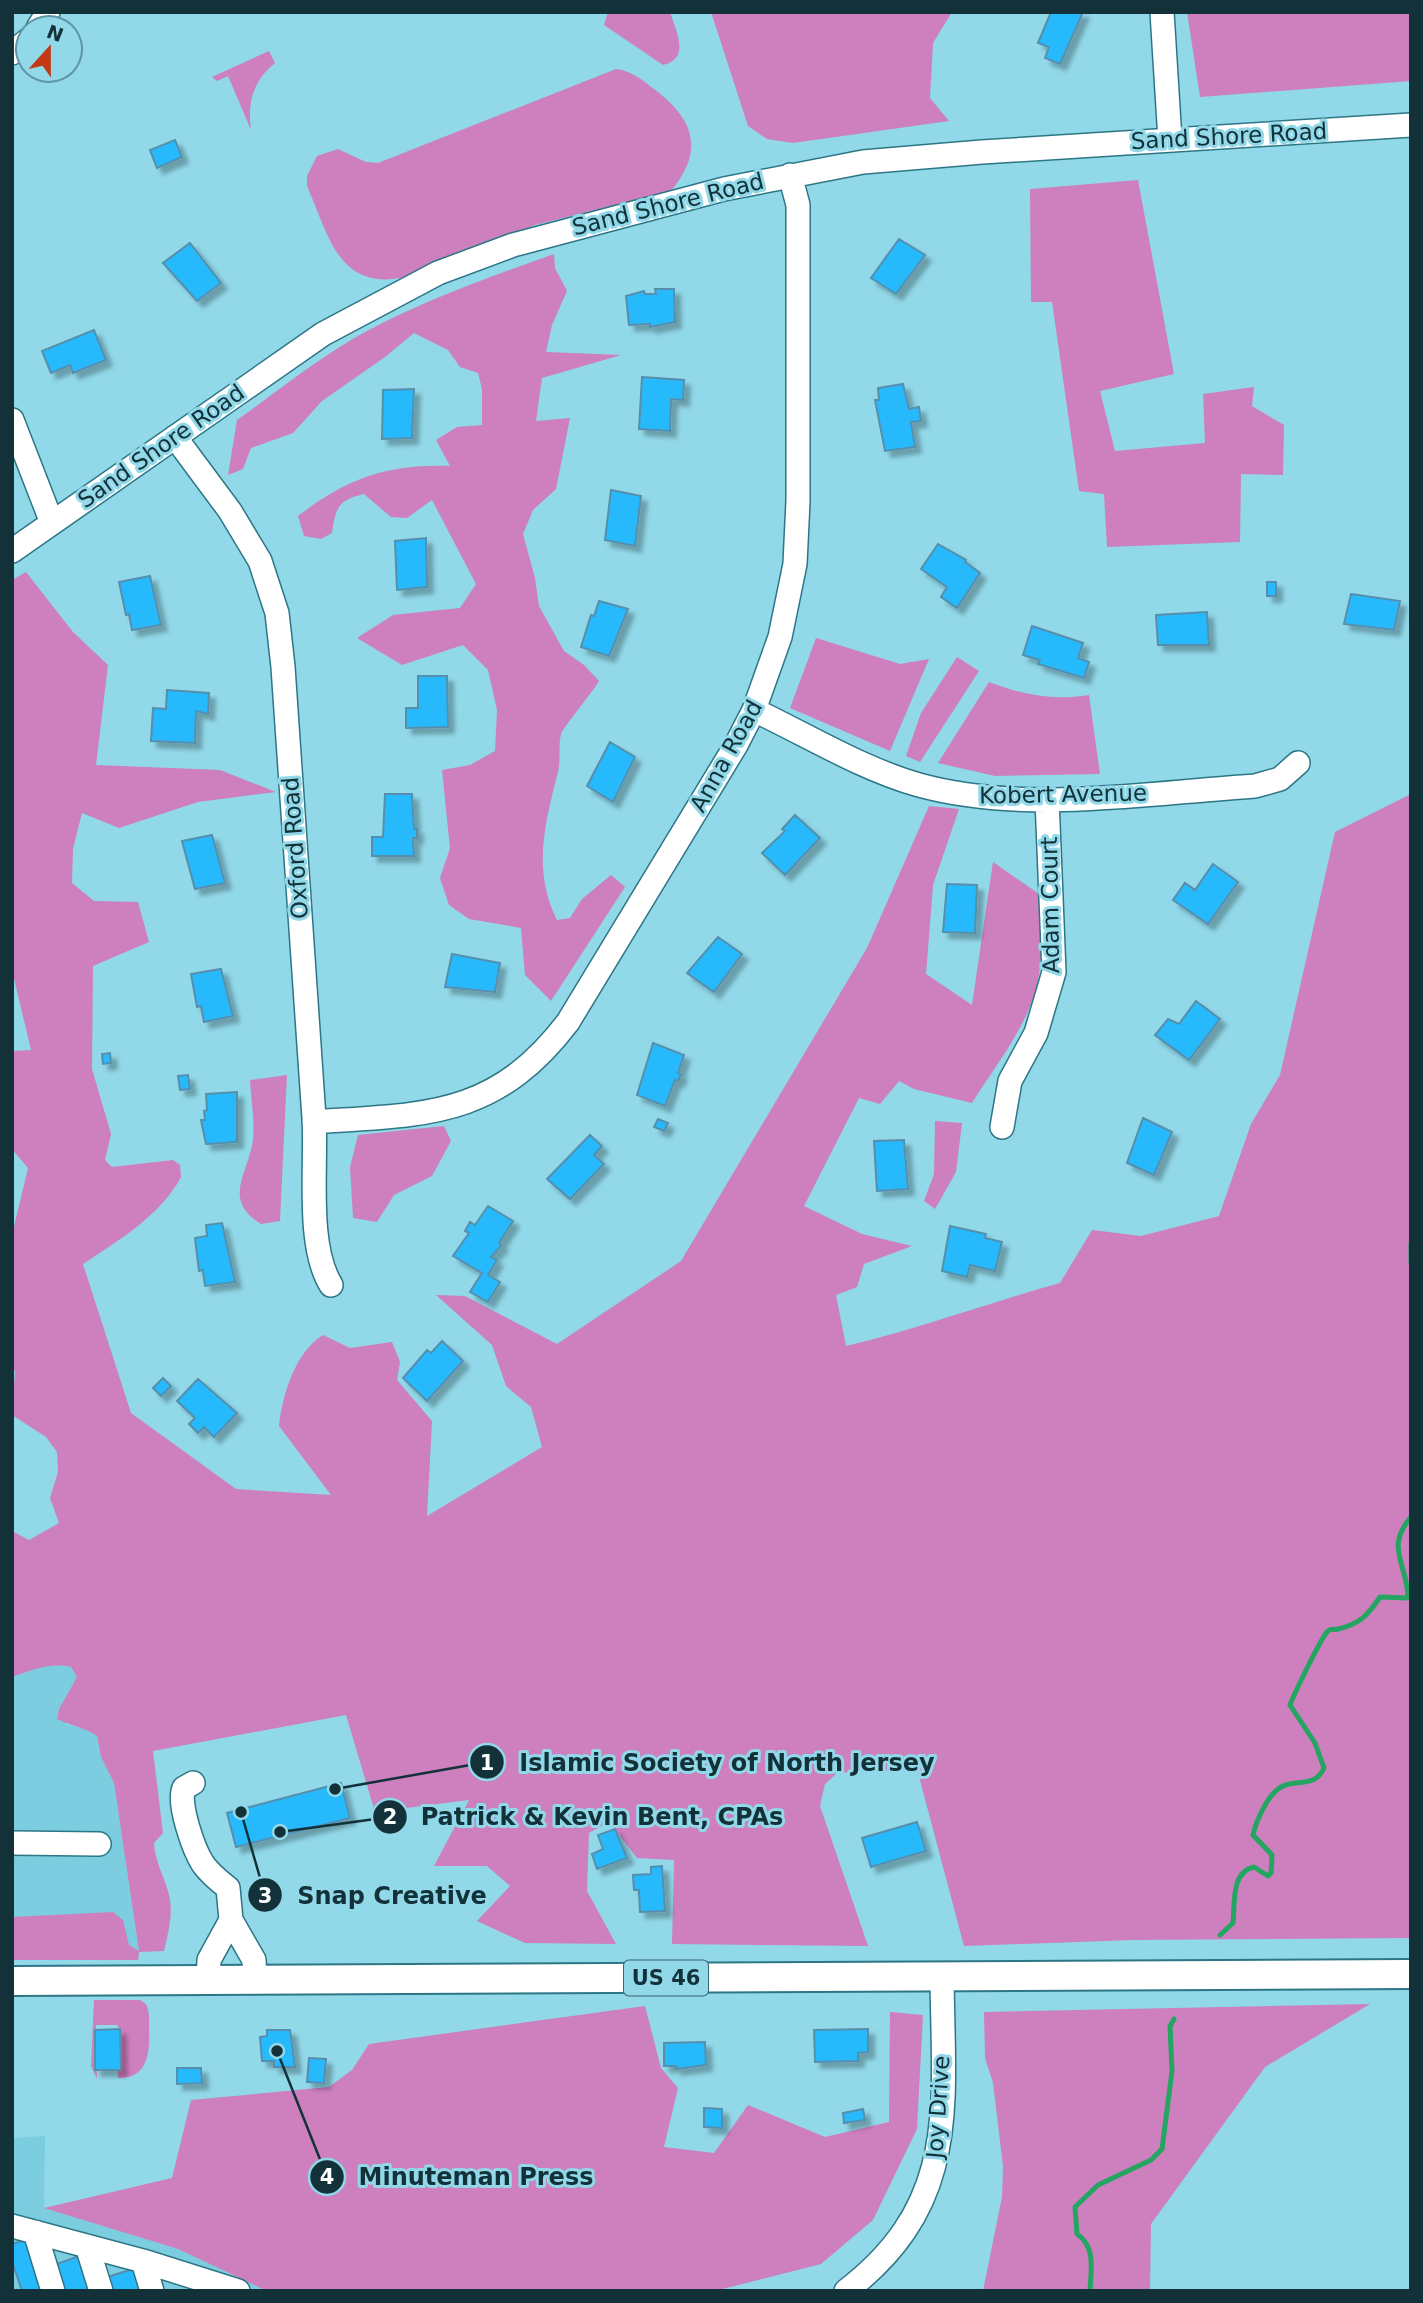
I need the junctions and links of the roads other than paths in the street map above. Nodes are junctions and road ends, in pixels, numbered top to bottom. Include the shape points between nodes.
1 (1161, 12) edge
2 (1411, 125) edge
3 (1170, 140) junction
4 (790, 175) junction
5 (12, 420) edge
6 (175, 437) junction
7 (52, 523) junction
8 (12, 551) edge
9 (754, 710) junction
10 (1298, 763) dead end
11 (1047, 799) junction
12 (314, 1122) junction
13 (1002, 1127) dead end
14 (331, 1285) dead end
15 (193, 1783) dead end
16 (12, 1843) edge
17 (99, 1844) dead end
18 (231, 1920) junction
19 (1411, 1974) edge
20 (942, 1976) junction
21 (208, 1980) junction
22 (255, 1980) junction
23 (12, 1981) edge
24 (12, 2226) edge
25 (35, 2232) junction
26 (87, 2246) junction
27 (143, 2261) junction
28 (199, 2284) edge
29 (52, 2291) edge
30 (101, 2291) edge
31 (152, 2291) edge
32 (238, 2291) edge
33 (846, 2291) edge

1 - 3 street
2 - 3 street, Sand Shore Road
3 - 4 street, Sand Shore Road via 908,157
4 - 6 street, Sand Shore Road via 574,227 438,273 323,334
4 - 9 street, Anna Road via 798,205 797,535 780,637
5 - 7 street
6 - 7 street, Sand Shore Road
6 - 12 street, Oxford Road via 254,550 277,613
7 - 8 street, Sand Shore Road
9 - 11 street, Kobert Avenue via 918,784 978,798
9 - 12 street, Anna Road via 568,1022 539,1058 500,1088 449,1109
10 - 11 street, Kobert Avenue via 1280,779 1255,786
11 - 13 street, Adam Court via 1054,972 1036,1033 1010,1081
12 - 14 street, Oxford Road via 316,1236 319,1264
15 - 18 street via 181,1796 194,1846 205,1867 228,1888
16 - 17 street
18 - 21 street via 209,1960
18 - 22 street via 254,1960
19 - 20 main road, US 46
20 - 22 main road, US 46
20 - 33 street, Joy Drive via 942,2122 933,2173 921,2206 899,2241
21 - 22 main road, US 46
21 - 23 main road, US 46
24 - 25 street
25 - 26 street
25 - 29 street
26 - 27 street
26 - 30 street
27 - 28 street
27 - 31 street
28 - 32 street

